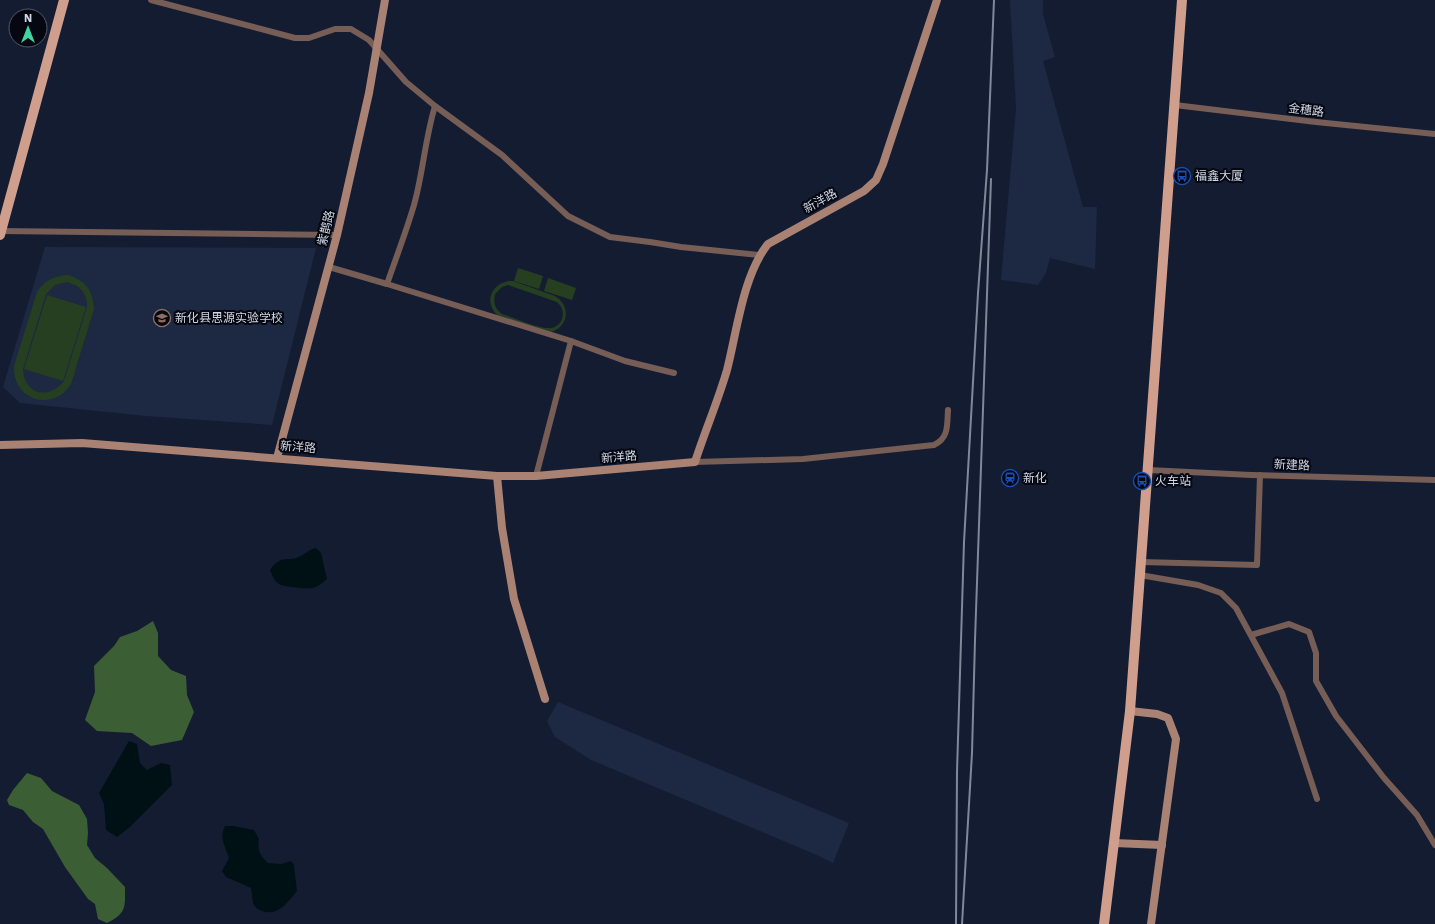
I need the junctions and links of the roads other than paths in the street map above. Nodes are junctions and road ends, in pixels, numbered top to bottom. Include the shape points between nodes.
1 (64, 0) edge
2 (151, 0) edge
3 (385, 0) edge
4 (937, 0) edge
5 (1182, 0) edge
6 (377, 48) junction
7 (1175, 105) junction
8 (435, 106) junction
9 (1435, 134) edge
10 (1, 233) edge
11 (337, 235) junction
12 (759, 255) junction
13 (329, 267) junction
14 (387, 284) junction
15 (570, 341) junction
16 (674, 373) dead end
17 (948, 410) dead end
18 (0, 445) edge
19 (277, 458) junction
20 (695, 462) junction
21 (1148, 470) junction
22 (1260, 475) junction
23 (497, 476) junction
24 (536, 476) junction
25 (1435, 480) edge
26 (1141, 562) junction
27 (1140, 575) junction
28 (1251, 635) junction
29 (545, 699) dead end
30 (1130, 712) junction
31 (1317, 799) dead end
32 (1114, 843) junction
33 (1162, 845) junction
34 (1435, 845) edge
35 (1104, 924) edge
36 (1151, 924) edge

1 - 10 main road
2 - 6 street via 295,38 309,38 336,29 351,29
3 - 6 street, 紫鹊路
4 - 12 street, 新洋路 via 876,180 864,191 768,244
5 - 7 main road
6 - 8 street via 406,82
6 - 11 street, 紫鹊路
7 - 9 street, 金穗路
7 - 21 main road
8 - 12 street via 502,155 568,216 610,237
8 - 14 street via 414,205
10 - 11 street
11 - 13 street, 紫鹊路
12 - 20 street, 新洋路 via 744,296 726,371
13 - 14 street
13 - 19 street, 紫鹊路
14 - 15 street
15 - 16 street via 625,361
15 - 24 street
17 - 20 street via 946,435 934,445 803,459
18 - 19 street, 新洋路 via 82,443
19 - 23 street, 新洋路
20 - 24 street, 新洋路
21 - 22 street, 新建路
21 - 26 main road
22 - 25 street, 新建路
22 - 26 street via 1257,565
23 - 24 street, 新洋路
23 - 29 street via 502,528 514,599
26 - 27 main road
27 - 28 street via 1198,585 1221,593 1236,608
27 - 30 main road
28 - 31 street via 1282,693
28 - 34 street via 1289,624 1309,632 1316,653 1316,681 1336,716 1384,778 1417,815
30 - 32 main road
30 - 33 street via 1157,714 1168,718 1176,739
32 - 33 street
32 - 35 main road
33 - 36 street

